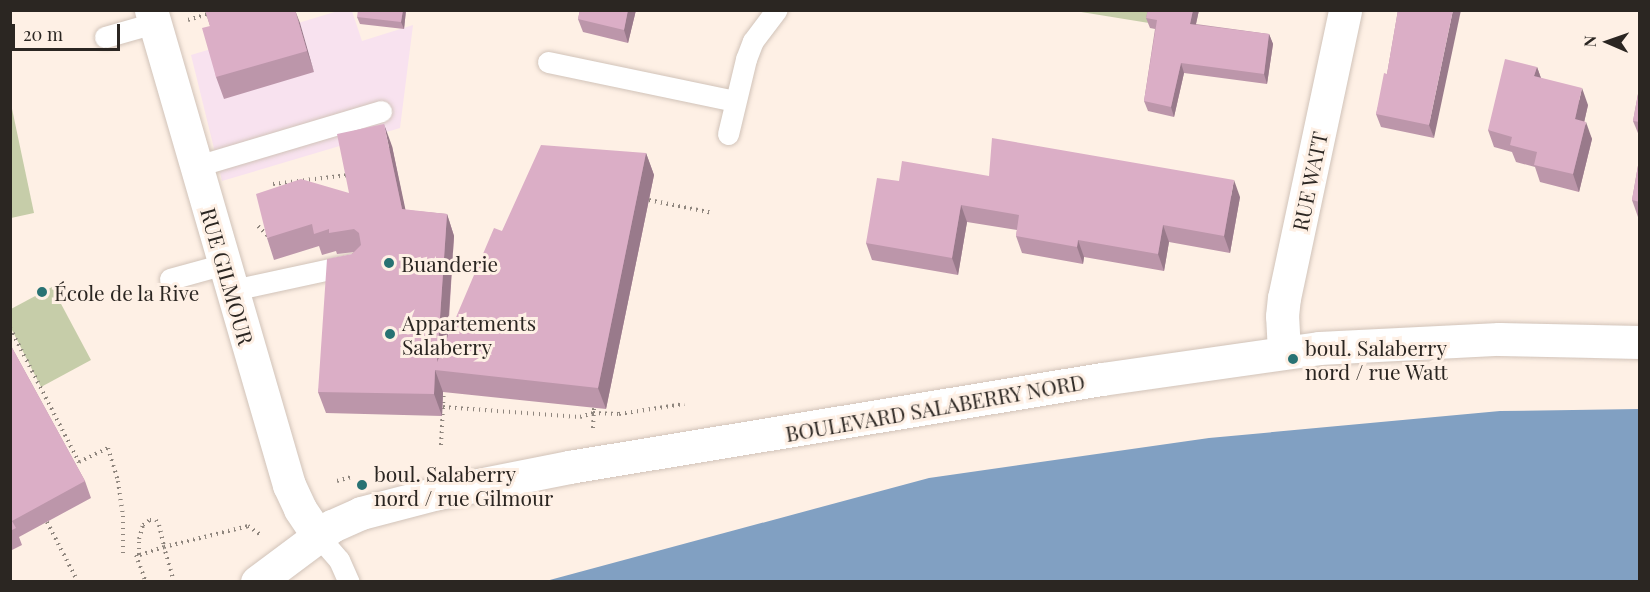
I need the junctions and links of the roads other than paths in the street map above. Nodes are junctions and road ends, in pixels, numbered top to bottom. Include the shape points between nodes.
1 (776, 10) edge
2 (1345, 10) edge
3 (152, 17) edge
4 (105, 37) dead end
5 (548, 62) dead end
6 (735, 101) junction
7 (381, 111) dead end
8 (728, 134) dead end
9 (197, 166) junction
10 (357, 263) edge
11 (229, 277) junction
12 (170, 279) dead end
13 (1640, 342) edge
14 (1284, 352) junction
15 (318, 537) junction
16 (257, 582) edge
17 (349, 582) edge

1 - 6 lane via 753,41
2 - 14 street, RUE WATT via 1284,298
3 - 4 lane
3 - 9 street, RUE GILMOUR
5 - 6 lane
6 - 8 lane
7 - 9 lane
9 - 11 street, RUE GILMOUR
10 - 11 lane
11 - 12 lane
11 - 15 street, RUE GILMOUR via 289,485
13 - 14 street, BOULEVARD SALABERRY NORD via 1446,341
14 - 15 street, BOULEVARD SALABERRY NORD via 489,482 361,513
15 - 16 street, BOULEVARD SALABERRY NORD
15 - 17 lane via 339,560

